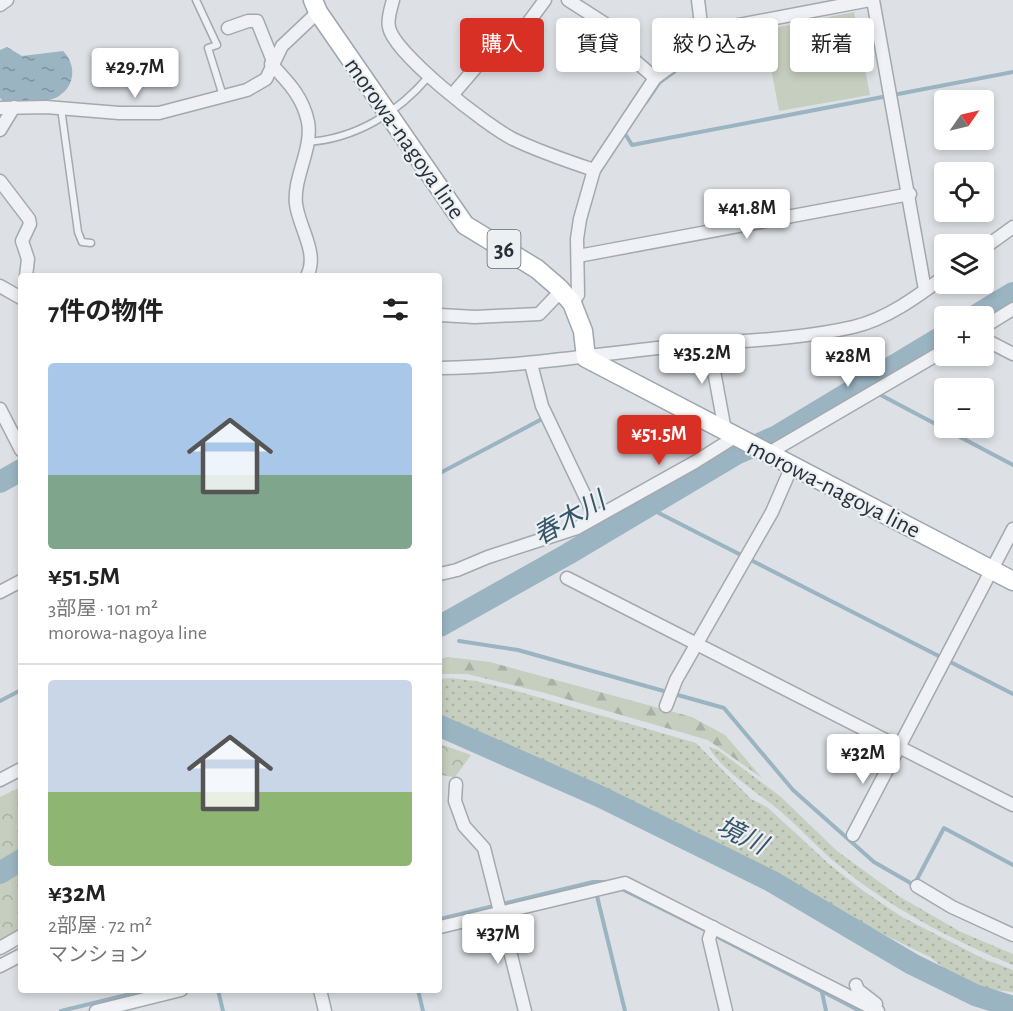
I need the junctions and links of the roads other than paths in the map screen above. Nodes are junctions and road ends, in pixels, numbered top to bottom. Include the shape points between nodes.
1 (7, 0) edge
2 (196, 0) edge
3 (393, 0) edge
4 (545, 0) edge
5 (568, 0) edge
6 (698, 0) edge
7 (871, 0) edge
8 (0, 5) edge
9 (315, 6) edge
10 (700, 18) edge
11 (776, 18) edge
12 (228, 28) dead end
13 (272, 62) junction
14 (663, 72) edge
15 (429, 76) junction
16 (655, 78) junction
17 (453, 94) junction
18 (224, 96) junction
19 (4, 107) edge
20 (62, 108) junction
21 (389, 113) junction
22 (0, 130) edge
23 (306, 142) junction
24 (594, 170) junction
25 (0, 181) edge
26 (910, 194) junction
27 (1013, 227) edge
28 (994, 241) edge
29 (91, 243) dead end
30 (578, 256) junction
31 (26, 273) edge
32 (308, 273) edge
33 (934, 284) edge
34 (0, 286) edge
35 (925, 291) junction
36 (18, 293) edge
37 (566, 297) junction
38 (1013, 309) edge
39 (442, 315) edge
40 (994, 321) edge
41 (709, 344) junction
42 (994, 344) edge
43 (1013, 354) edge
44 (934, 356) edge
45 (586, 358) junction
46 (531, 364) junction
47 (442, 368) edge
48 (0, 410) edge
49 (732, 435) junction
50 (18, 444) edge
51 (765, 452) junction
52 (792, 466) junction
53 (595, 517) junction
54 (1013, 530) edge
55 (992, 570) junction
56 (442, 573) edge
57 (567, 578) dead end
58 (1013, 581) edge
59 (18, 583) edge
60 (0, 592) edge
61 (696, 644) junction
62 (666, 706) dead end
63 (899, 748) junction
64 (18, 771) edge
65 (0, 780) edge
66 (456, 784) dead end
67 (1013, 805) edge
68 (853, 835) dead end
69 (917, 886) dead end
70 (500, 912) junction
71 (442, 926) edge
72 (713, 927) junction
73 (1013, 935) edge
74 (18, 938) edge
75 (0, 948) edge
76 (18, 957) edge
77 (0, 966) edge
78 (856, 984) dead end
79 (171, 993) edge
80 (321, 993) edge
81 (123, 1008) edge
82 (96, 1011) edge
83 (325, 1011) edge
84 (525, 1011) edge
85 (726, 1011) edge
86 (878, 1011) edge
87 (886, 1011) edge

1 - 8 street
2 - 18 lane via 217,45 208,48
3 - 15 street via 388,21 391,34
4 - 17 street via 519,35 477,66
5 - 16 street via 604,23 619,47
6 - 10 street
7 - 11 street
7 - 26 street
9 - 13 street
9 - 21 main road, morowa-nagoya line / 36
12 - 13 street via 256,21
13 - 18 street via 266,79 248,90
13 - 23 street via 302,102 308,124
14 - 16 street
15 - 17 street
15 - 21 lane
16 - 24 street
17 - 24 street via 512,138
18 - 20 street via 159,113
19 - 20 street
19 - 22 street
20 - 29 lane via 78,232 82,242
21 - 23 lane via 349,135
21 - 37 main road, morowa-nagoya line / 36 via 465,225 537,269
23 - 32 street via 296,203 311,257
24 - 30 street via 580,219
25 - 31 street via 29,219 22,241 28,260
26 - 30 street
26 - 35 street
27 - 28 street
30 - 37 street via 578,295
33 - 35 street
34 - 36 street
35 - 41 street via 855,327
37 - 39 street via 539,314 475,318
37 - 45 main road, morowa-nagoya line / 36 via 583,331
38 - 40 street
41 - 45 street
41 - 49 street via 724,425
42 - 43 street
44 - 51 street
45 - 46 street
45 - 49 main road, morowa-nagoya line
46 - 47 street
46 - 53 street via 542,406
48 - 50 street
49 - 51 main road, morowa-nagoya line
49 - 53 street via 667,478
51 - 52 main road, morowa-nagoya line
52 - 55 main road, morowa-nagoya line
52 - 61 street via 772,512
53 - 56 street via 577,528
54 - 55 street
55 - 58 main road, morowa-nagoya line
55 - 63 street
57 - 61 street
59 - 60 street
61 - 62 street
61 - 63 street
63 - 67 street
63 - 68 street
64 - 65 street
66 - 70 street via 455,801 464,826 484,848
69 - 73 street
70 - 71 street
70 - 72 street via 625,883
70 - 84 street
72 - 85 street via 709,939
72 - 86 street
74 - 75 street
76 - 77 street
78 - 87 street via 858,990
79 - 81 street
80 - 83 street
81 - 82 street

